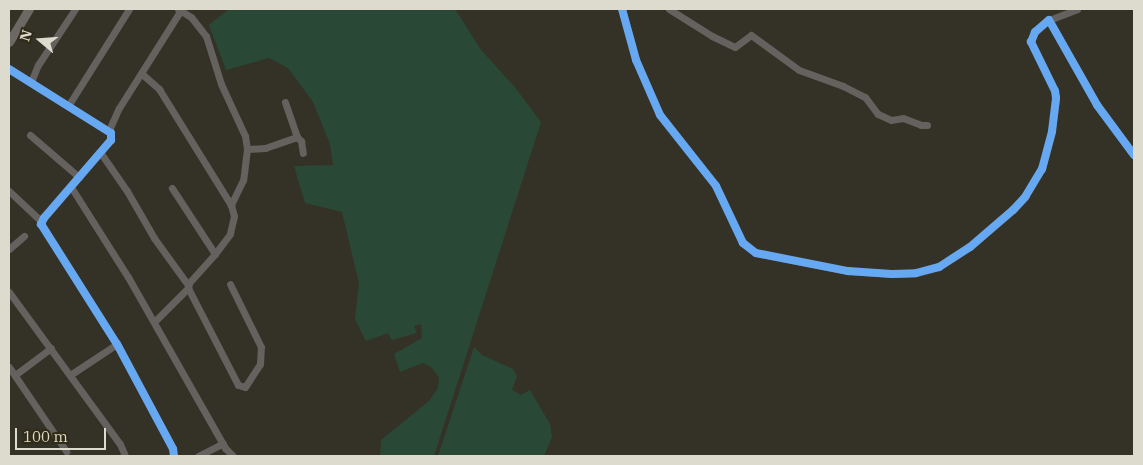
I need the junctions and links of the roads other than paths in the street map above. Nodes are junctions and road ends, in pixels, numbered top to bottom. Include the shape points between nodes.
1 (29, 9) edge
2 (75, 9) edge
3 (129, 9) edge
4 (622, 9) edge
5 (669, 9) edge
6 (1077, 9) edge
7 (180, 10) edge
8 (1048, 20) junction
9 (9, 42) edge
10 (9, 69) edge
11 (142, 74) junction
12 (31, 82) junction
13 (284, 102) dead end
14 (68, 106) junction
15 (927, 125) dead end
16 (109, 130) junction
17 (30, 135) dead end
18 (297, 137) junction
19 (247, 149) junction
20 (100, 152) junction
21 (303, 153) dead end
22 (1134, 155) edge
23 (79, 177) junction
24 (71, 187) junction
25 (172, 188) dead end
26 (9, 191) edge
27 (231, 205) junction
28 (41, 221) junction
29 (24, 236) dead end
30 (9, 249) edge
31 (215, 254) junction
32 (230, 284) dead end
33 (188, 287) junction
34 (9, 292) edge
35 (154, 321) junction
36 (117, 344) junction
37 (51, 348) junction
38 (9, 367) edge
39 (15, 375) junction
40 (70, 375) junction
41 (222, 443) junction
42 (66, 451) dead end
43 (125, 456) edge
44 (174, 456) edge
45 (198, 456) edge
46 (233, 456) edge

1 - 9 main road
2 - 12 street
3 - 14 street
4 - 8 street via 636,60 656,108 716,186 749,250 761,255 870,274 916,273 949,262 1013,210 1025,196 1042,169 1054,117 1055,91 1031,42 1035,32
5 - 15 street via 735,47 752,35 799,70 865,97 878,114 891,120 903,118
6 - 8 street
7 - 11 street
7 - 19 street via 198,24 206,36 221,84 245,136
8 - 22 street via 1097,105
10 - 12 street
11 - 16 street via 119,108
11 - 27 street via 159,89
12 - 14 street
13 - 18 street
14 - 16 street
16 - 20 street via 110,140
17 - 23 street
18 - 19 street via 265,148
18 - 21 street
19 - 27 street via 243,180
20 - 23 street
20 - 33 street
23 - 24 street
24 - 28 street
24 - 35 street
25 - 31 street
26 - 28 street
27 - 31 street via 234,216 230,234
28 - 36 street
29 - 30 street
31 - 33 street
32 - 33 street via 261,347 260,364 245,388 238,385
33 - 35 street
34 - 37 street
35 - 41 street
36 - 40 street
36 - 44 street
37 - 39 street
37 - 40 street
38 - 39 street
39 - 42 street
40 - 43 street via 120,444
41 - 45 street
41 - 46 street

